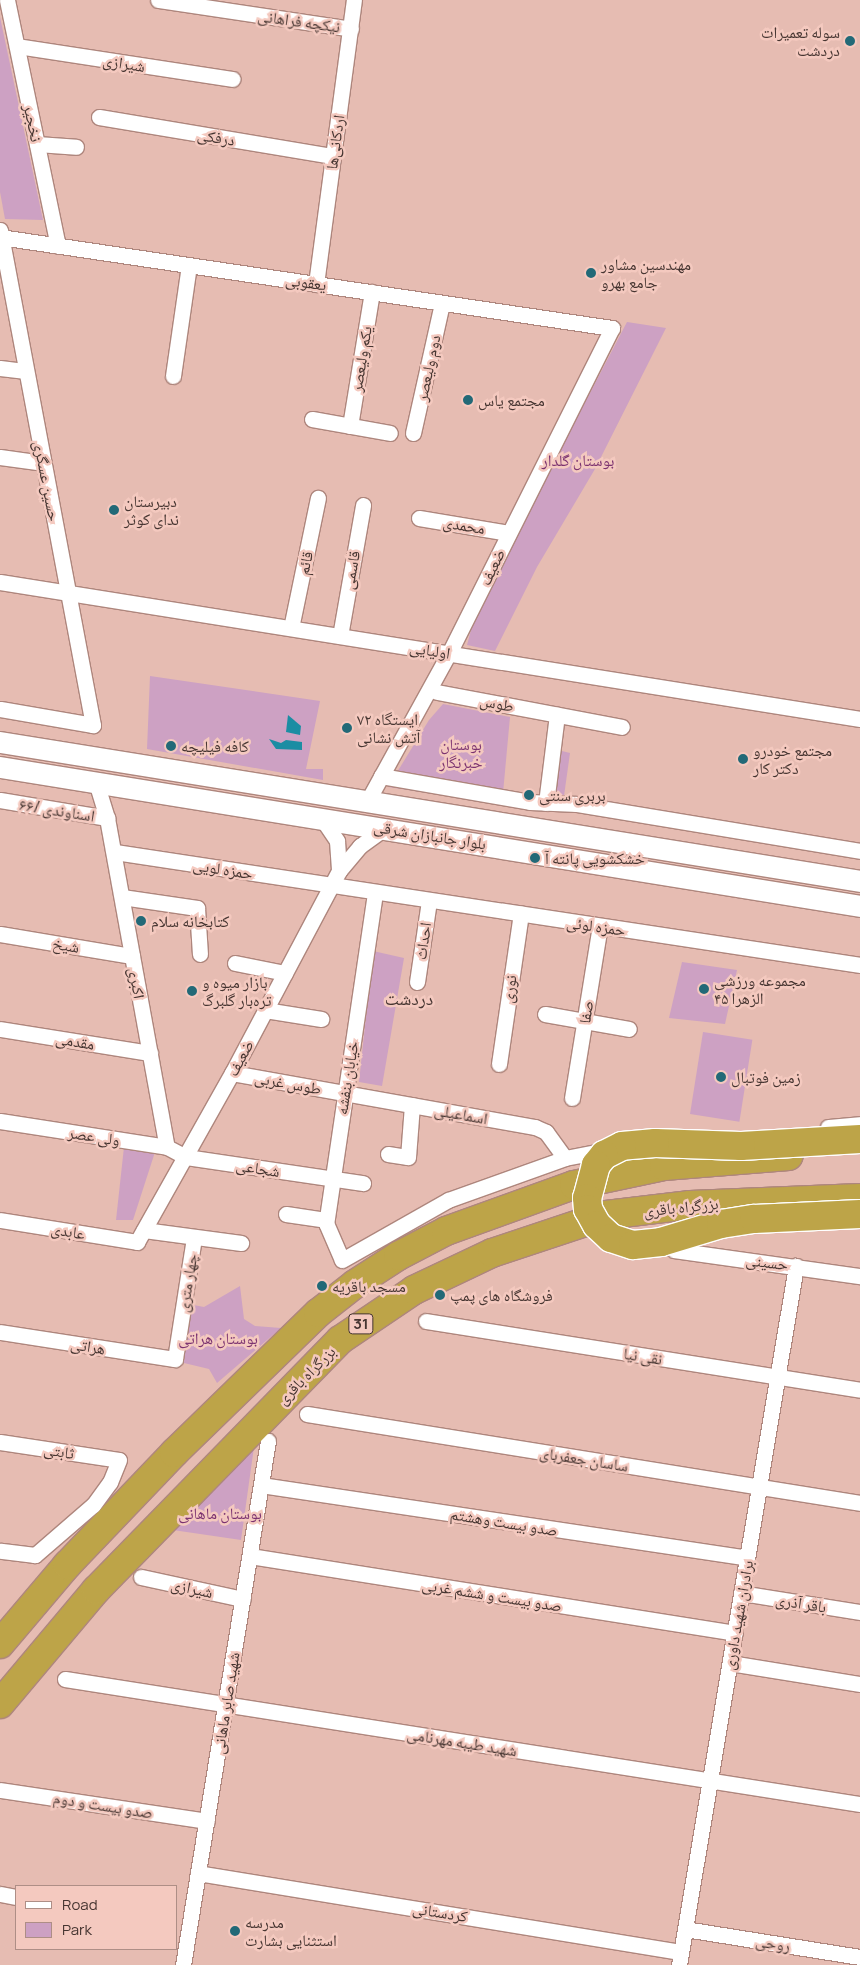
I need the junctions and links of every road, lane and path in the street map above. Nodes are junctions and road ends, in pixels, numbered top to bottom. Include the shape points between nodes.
1 (8, 0) edge
2 (158, 0) edge
3 (354, 0) edge
4 (193, 3) edge
5 (351, 29) junction
6 (17, 46) junction
7 (232, 79) dead end
8 (99, 117) dead end
9 (37, 144) junction
10 (76, 147) dead end
11 (333, 156) junction
12 (0, 234) edge
13 (58, 246) junction
14 (189, 265) junction
15 (316, 284) junction
16 (372, 292) junction
17 (442, 303) junction
18 (612, 328) joint
19 (0, 368) edge
20 (26, 371) junction
21 (174, 376) dead end
22 (312, 419) dead end
23 (350, 426) junction
24 (390, 432) dead end
25 (414, 432) dead end
26 (0, 457) edge
27 (43, 463) junction
28 (318, 498) dead end
29 (362, 505) dead end
30 (419, 518) dead end
31 (510, 533) junction
32 (0, 582) edge
33 (68, 593) junction
34 (291, 628) junction
35 (340, 636) junction
36 (449, 653) junction
37 (437, 692) dead end
38 (0, 709) edge
39 (557, 715) junction
40 (860, 719) edge
41 (622, 727) dead end
42 (0, 742) edge
43 (0, 767) edge
44 (381, 776) junction
45 (96, 782) junction
46 (0, 800) edge
47 (367, 802) junction
48 (546, 803) junction
49 (320, 817) junction
50 (107, 818) junction
51 (386, 827) junction
52 (860, 851) edge
53 (115, 852) junction
54 (339, 871) junction
55 (860, 881) edge
56 (331, 886) junction
57 (375, 893) junction
58 (122, 897) junction
59 (429, 901) junction
60 (860, 906) edge
61 (521, 914) junction
62 (600, 926) junction
63 (0, 934) edge
64 (200, 954) dead end
65 (132, 956) junction
66 (235, 963) dead end
67 (860, 965) edge
68 (285, 973) junction
69 (417, 982) dead end
70 (265, 1010) junction
71 (545, 1014) dead end
72 (321, 1019) dead end
73 (585, 1020) junction
74 (0, 1029) edge
75 (629, 1029) dead end
76 (150, 1053) junction
77 (499, 1064) dead end
78 (232, 1073) junction
79 (344, 1093) junction
80 (572, 1098) dead end
81 (412, 1105) junction
82 (0, 1121) edge
83 (860, 1124) edge
84 (828, 1127) dead end
85 (860, 1139) edge
86 (647, 1142) dead end
87 (167, 1147) junction
88 (860, 1150) edge
89 (388, 1154) dead end
90 (186, 1157) junction
91 (565, 1158) junction
92 (330, 1179) junction
93 (363, 1182) dead end
94 (860, 1198) edge
95 (286, 1214) dead end
96 (860, 1214) edge
97 (0, 1220) edge
98 (326, 1220) junction
99 (140, 1236) junction
100 (194, 1237) junction
101 (241, 1243) dead end
102 (674, 1250) dead end
103 (796, 1266) junction
104 (860, 1276) edge
105 (426, 1322) dead end
106 (0, 1332) edge
107 (175, 1359) joint
108 (777, 1377) junction
109 (860, 1390) edge
110 (307, 1414) dead end
111 (0, 1442) edge
112 (268, 1442) dead end
113 (261, 1485) junction
114 (759, 1487) junction
115 (860, 1503) edge
116 (0, 1551) edge
117 (250, 1556) junction
118 (747, 1558) junction
119 (141, 1577) dead end
120 (741, 1593) junction
121 (243, 1600) junction
122 (860, 1612) edge
123 (735, 1633) junction
124 (0, 1644) edge
125 (730, 1663) junction
126 (65, 1679) dead end
127 (860, 1684) edge
128 (0, 1704) edge
129 (226, 1704) junction
130 (710, 1780) junction
131 (0, 1790) edge
132 (860, 1804) edge
133 (207, 1821) junction
134 (198, 1873) junction
135 (0, 1894) edge
136 (15, 1897) edge
137 (183, 1924) edge
138 (685, 1929) junction
139 (860, 1957) edge
140 (680, 1958) edge
141 (184, 1965) edge

1 - 6 street, نخجیر
2 - 4 street, نیکچه فراهانی
3 - 5 street, اردکانی‌ها
4 - 5 street, نیکچه فراهانی
5 - 11 street, اردکانی‌ها
6 - 7 street, شیرازی
6 - 9 street, نخجیر
8 - 11 street, درفکی
9 - 10 street
9 - 13 street, نخجیر
11 - 15 street, اردکانی‌ها
12 - 13 street, یعقوبی
12 - 20 street, حسین عسگری
13 - 14 street, یعقوبی
14 - 15 street, یعقوبی
14 - 21 street
15 - 16 street, یعقوبی
16 - 17 street, یعقوبی
16 - 23 street, یکم ولیعصر
17 - 18 street, یعقوبی
17 - 25 street, دوم ولیعصر
18 - 31 street, ضعیف
19 - 20 street
20 - 27 street, حسین عسگری
22 - 23 street
23 - 24 street
26 - 27 street
27 - 33 street, حسین عسگری
28 - 34 street, قائم
29 - 35 street, قاسمی
30 - 31 street, محمدی
31 - 36 street, ضعیف
32 - 33 street, اولیایی
33 - 34 street, اولیایی
33 - 38 street, حسین عسگری via 93,725
34 - 35 street, اولیایی
35 - 36 street, اولیایی
36 - 40 street, اولیایی
36 - 44 street, ضعیف
37 - 39 street, طوس
39 - 41 street, طوس
39 - 48 street
42 - 47 main road, بلوار جانبازان شرقی
43 - 45 main road, بلوار جانبازان شرقی
44 - 47 street, ضعیف
44 - 48 street
45 - 49 main road, بلوار جانبازان شرقی
45 - 50 street, اسناوندی /۶۶
46 - 50 street, اسناوندی /۶۶
47 - 55 main road, بلوار جانبازان شرقی
48 - 52 street via 577,804
49 - 51 main road, بلوار جانبازان شرقی
49 - 54 street via 337,841
50 - 53 street, اکبری
51 - 54 street, ضعیف via 360,846
51 - 60 main road, بلوار جانبازان شرقی
53 - 56 street, حمزه لویی
53 - 58 street, اکبری
54 - 56 street, ضعیف
56 - 57 street, حمزه لوئی
56 - 68 street, ضعیف
57 - 59 street, حمزه لوئی
57 - 79 street, خیابان بنفشه
58 - 64 street via 197,908
58 - 65 street, اکبری
59 - 61 street, حمزه لوئی
59 - 69 street, احداث
61 - 62 street, حمزه لوئی
61 - 77 street, نوری
62 - 67 street, حمزه لوئی
62 - 73 street, صفا
63 - 65 street, شیخ
65 - 76 street, اکبری
66 - 68 street
68 - 70 street, ضعیف
70 - 72 street
70 - 78 street, ضعیف
71 - 73 street
73 - 75 street
73 - 80 street, صفا
74 - 76 street, مقدمی
76 - 87 street, اکبری
78 - 79 street, طوس غربی
78 - 90 street, ضعیف
79 - 81 street, اسماعیلی
79 - 92 street, خیابان بنفشه
81 - 89 street via 408,1157
81 - 91 street, اسماعیلی via 535,1127 546,1132
82 - 87 street, ولی عصر
83 - 84 street
85 - 96 highway, bridge via 741,1146 655,1143 622,1146 604,1155 596,1165 587,1198 588,1209 597,1225 611,1238 633,1245 661,1242 721,1224 754,1219
86 - 91 street
87 - 90 street, ولی عصر
88 - 124 highway, 31 via 627,1172 526,1200 446,1231 398,1256 318,1313 181,1446 67,1565
90 - 92 street, شجاعی
90 - 99 street, ضعیف
91 - 98 street, خیابان بنفشه via 448,1200 342,1260
92 - 93 street, شجاعی
92 - 98 street, خیابان بنفشه
94 - 128 highway, بزرگراه باقری / 31 via 709,1204 606,1215 500,1250 414,1290 372,1316 326,1354 96,1590
95 - 98 street
97 - 99 street, عابدی
99 - 100 street, عابدی
100 - 101 street, عابدی
100 - 107 street, چهار متری
102 - 103 street, حسینی
103 - 104 street, حسینی
103 - 108 street, برادران شهید داوری
105 - 108 street, نقی نیا
106 - 107 street, هراتی
108 - 109 street, نقی نیا
108 - 114 street, برادران شهید داوری
110 - 114 street, ساسان جعفربای
111 - 116 street, ثابتی via 119,1460 110,1482 93,1505 35,1555
112 - 113 street, شهید صابر ماهانی
113 - 117 street, شهید صابر ماهانی
113 - 118 street, صدو بیست وهشتم
114 - 115 street, ساسان جعفربای
114 - 118 street, برادران شهید داوری
117 - 121 street, شهید صابر ماهانی
117 - 123 street, صدو بیست و ششم غربی
118 - 120 street, برادران شهید داوری
119 - 121 street, شیرازی
120 - 122 street, باقر آذری
120 - 123 street, برادران شهید داوری
121 - 129 street, شهید صابر ماهانی
123 - 125 street, برادران شهید داوری
125 - 127 street
125 - 130 street, برادران شهید داوری
126 - 129 street, شهید طیبه مهرنامی
129 - 130 street, شهید طیبه مهرنامی
129 - 133 street, شهید صابر ماهانی
130 - 132 street, شهید طیبه مهرنامی
130 - 138 street, برادران شهید داوری
131 - 133 street, صدو بیست و دوم
133 - 134 street, شهید صابر ماهانی
134 - 137 street, شهید صابر ماهانی
134 - 140 street, کردستانی
135 - 136 street
137 - 141 street, شهید صابر ماهانی
138 - 139 street, روحی
138 - 140 street, برادران شهید داوری

